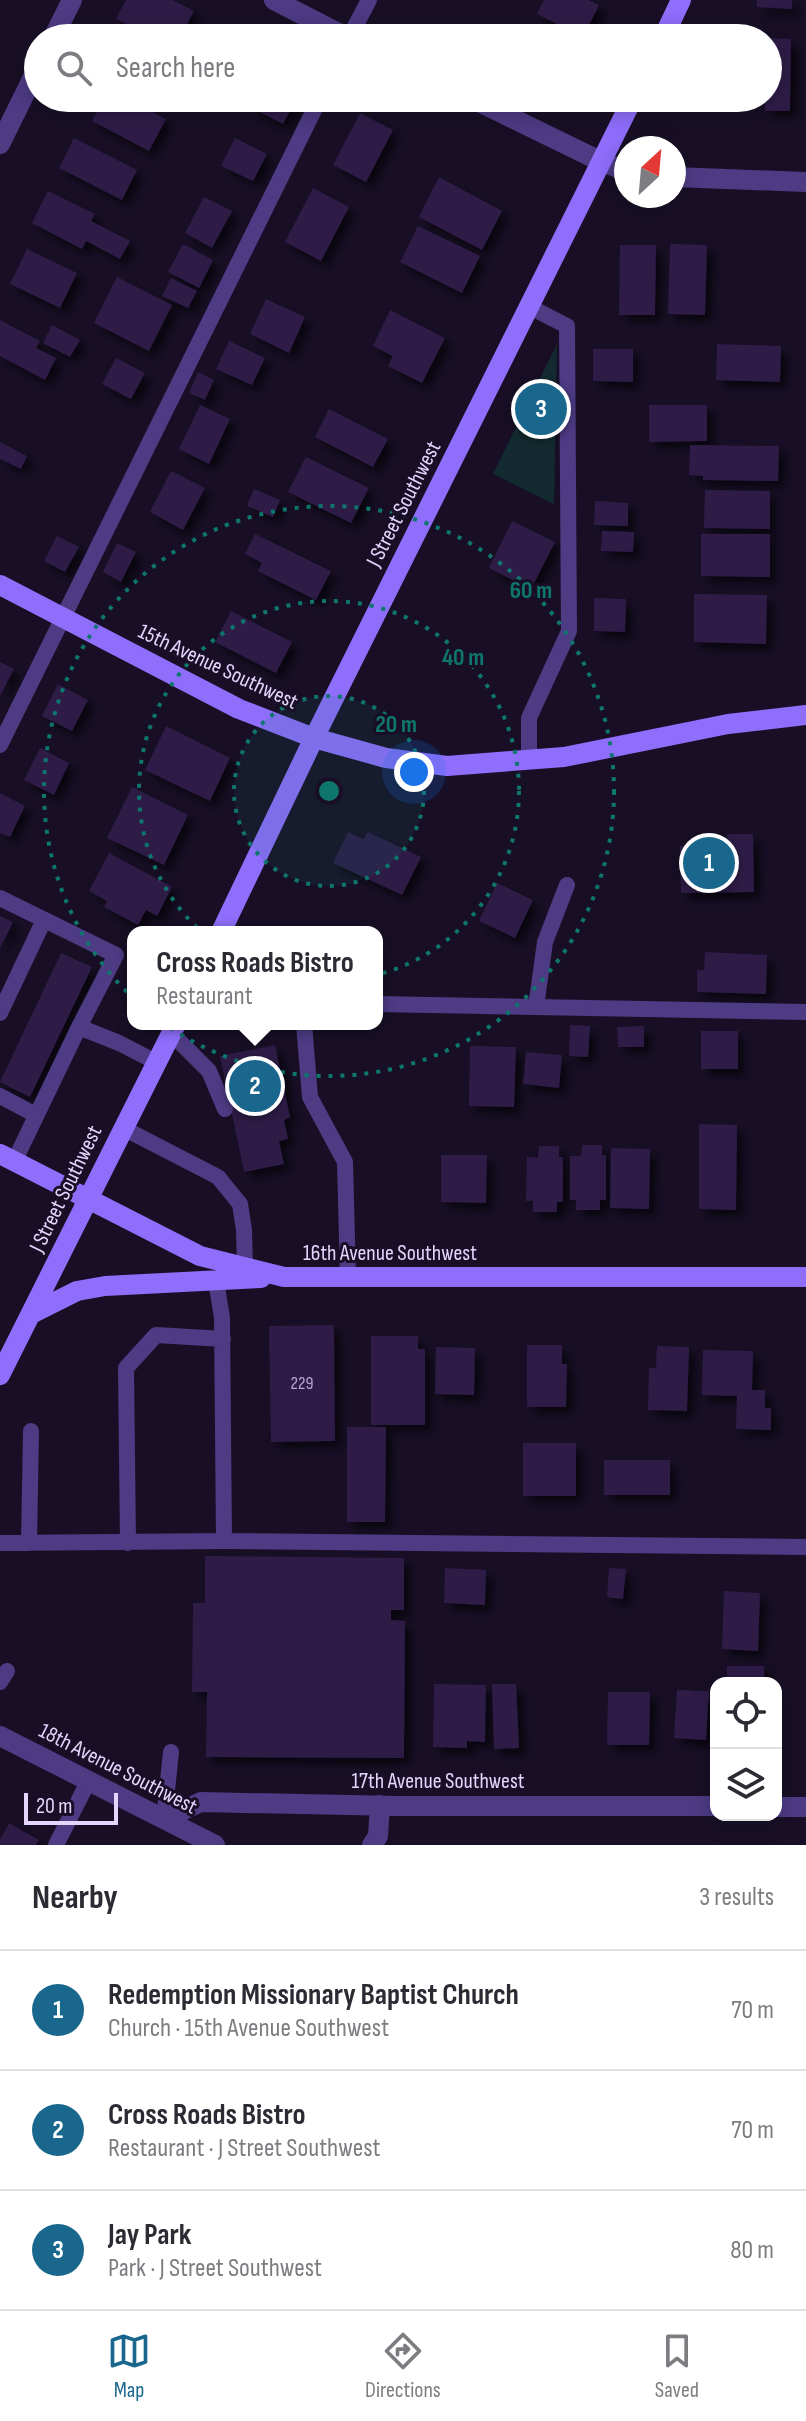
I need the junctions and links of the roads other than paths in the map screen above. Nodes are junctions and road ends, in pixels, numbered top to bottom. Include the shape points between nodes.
1 (72, 0) edge
2 (274, 0) edge
3 (369, 0) edge
4 (681, 0) edge
5 (60, 24) edge
6 (321, 24) edge
7 (356, 24) edge
8 (670, 24) edge
9 (24, 95) edge
10 (313, 112) edge
11 (500, 112) edge
12 (626, 112) edge
13 (0, 144) edge
14 (602, 162) junction
15 (614, 166) edge
16 (686, 177) edge
17 (806, 182) edge
18 (530, 307) junction
19 (0, 585) edge
20 (63, 618) junction
21 (806, 715) edge
22 (314, 738) junction
23 (0, 745) edge
24 (529, 759) junction
25 (567, 885) dead end
26 (0, 898) edge
27 (44, 920) junction
28 (224, 926) edge
29 (383, 1004) edge
30 (536, 1007) junction
31 (806, 1012) edge
32 (0, 1013) edge
33 (79, 1027) junction
34 (172, 1030) edge
35 (174, 1030) edge
36 (304, 1030) edge
37 (156, 1062) junction
38 (0, 1096) edge
39 (225, 1109) dead end
40 (36, 1115) junction
41 (123, 1128) junction
42 (7, 1158) edge
43 (87, 1200) junction
44 (245, 1267) junction
45 (284, 1277) junction
46 (348, 1277) junction
47 (806, 1277) edge
48 (216, 1280) junction
49 (31, 1314) junction
50 (223, 1339) junction
51 (0, 1375) edge
52 (31, 1431) dead end
53 (224, 1541) junction
54 (0, 1543) edge
55 (29, 1543) junction
56 (128, 1543) junction
57 (806, 1547) edge
58 (0, 1736) edge
59 (171, 1752) dead end
60 (89, 1780) junction
61 (380, 1805) junction
62 (710, 1806) edge
63 (782, 1807) edge
64 (806, 1807) edge
65 (164, 1819) junction
66 (56, 1845) edge
67 (215, 1845) edge
68 (372, 1845) edge

1 - 5 street
2 - 6 street
3 - 7 lane
4 - 8 main road
9 - 13 street
10 - 20 lane
11 - 14 street
12 - 14 main road, J Street Southwest
14 - 15 street
14 - 18 main road, J Street Southwest
16 - 17 street
18 - 22 main road, J Street Southwest
18 - 24 lane via 567,326 569,631 529,718
19 - 20 main road, 15th Avenue Southwest
20 - 22 main road, 15th Avenue Southwest via 239,709
20 - 23 lane
21 - 24 main road, 15th Avenue Southwest
22 - 24 main road, 15th Avenue Southwest via 386,758 447,766
22 - 28 main road, J Street Southwest
25 - 30 lane via 545,942
26 - 27 lane
27 - 32 lane
27 - 33 lane via 116,955
29 - 30 lane
30 - 31 lane
33 - 37 lane
33 - 40 lane
34 - 37 main road, J Street Southwest
35 - 39 lane via 209,1071
36 - 46 lane via 310,1097 345,1162
37 - 41 main road, J Street Southwest
38 - 40 lane
40 - 42 lane
41 - 43 main road, J Street Southwest
41 - 44 lane via 218,1177 240,1204
42 - 43 main road, 16th Avenue Southwest
43 - 44 main road, 16th Avenue Southwest via 200,1256
43 - 49 main road, J Street Southwest
44 - 45 main road, 16th Avenue Southwest
45 - 46 main road, 16th Avenue Southwest
45 - 48 main road
46 - 47 main road, 16th Avenue Southwest
48 - 49 main road via 82,1290
48 - 50 lane
49 - 51 main road, J Street Southwest
50 - 53 lane
50 - 56 lane via 156,1335 126,1368
52 - 55 lane
53 - 56 lane
53 - 57 lane
54 - 55 lane
55 - 56 lane
58 - 60 street, 18th Avenue Southwest
59 - 65 lane
60 - 65 street, 18th Avenue Southwest
60 - 66 lane
61 - 62 street, 17th Avenue Southwest
61 - 65 street, 17th Avenue Southwest via 201,1802
61 - 68 street via 378,1836
63 - 64 street
65 - 67 street, 18th Avenue Southwest

